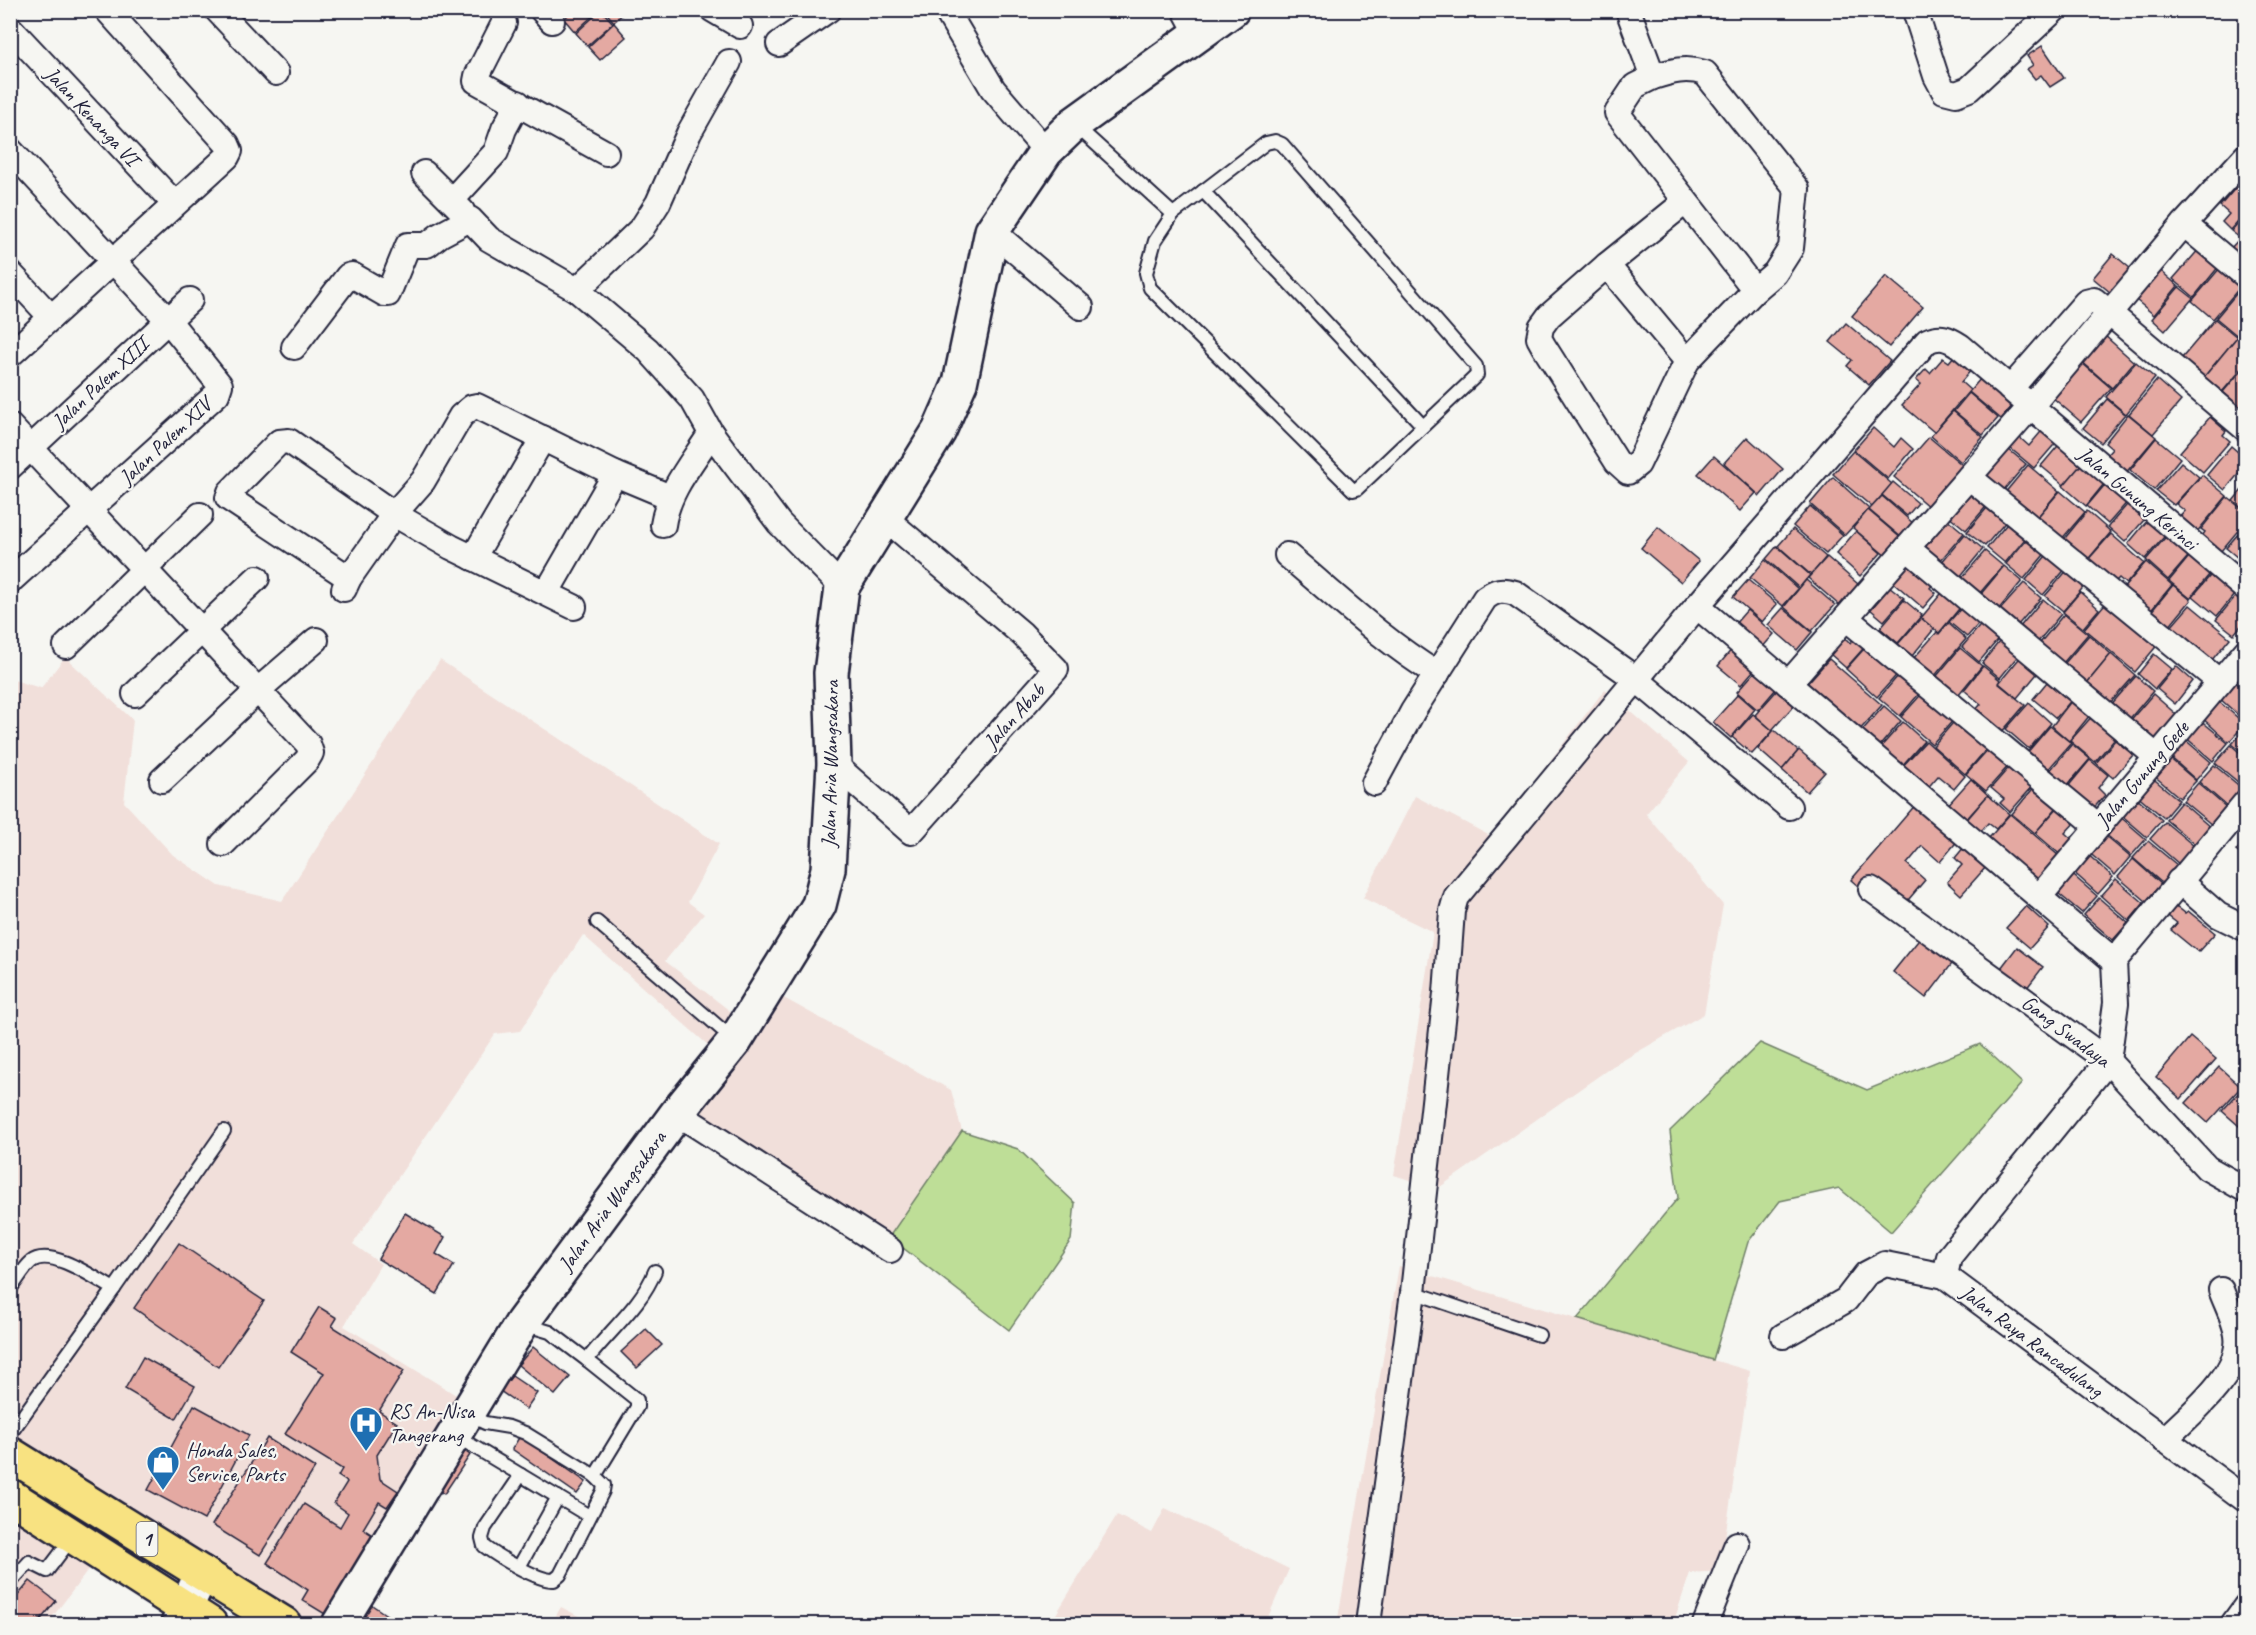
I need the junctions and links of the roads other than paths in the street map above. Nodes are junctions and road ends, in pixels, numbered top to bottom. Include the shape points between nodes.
1 (107, 10) edge
2 (217, 10) edge
3 (713, 10) edge
4 (828, 10) edge
5 (946, 10) edge
6 (1232, 10) edge
7 (1628, 10) edge
8 (2054, 10) edge
9 (1916, 14) dead end
10 (1191, 22) edge
11 (504, 23) dead end
12 (740, 26) dead end
13 (10, 28) edge
14 (779, 44) dead end
15 (729, 62) dead end
16 (276, 74) dead end
17 (1653, 77) junction
18 (518, 103) junction
19 (1074, 124) junction
20 (10, 150) edge
21 (1046, 151) junction
22 (606, 153) dead end
23 (2246, 156) edge
24 (424, 173) dead end
25 (1203, 191) junction
26 (452, 200) junction
27 (1685, 202) junction
28 (174, 203) junction
29 (1173, 214) junction
30 (470, 219) junction
31 (2184, 224) junction
32 (992, 231) junction
33 (112, 260) junction
34 (1607, 265) junction
35 (10, 273) edge
36 (2246, 276) edge
37 (577, 290) junction
38 (1755, 290) junction
39 (190, 300) dead end
40 (1081, 307) dead end
41 (2109, 314) junction
42 (51, 317) junction
43 (168, 320) junction
44 (294, 347) dead end
45 (10, 355) edge
46 (1688, 361) junction
47 (2010, 389) junction
48 (2031, 406) junction
49 (10, 426) edge
50 (1423, 426) junction
51 (2246, 429) edge
52 (711, 433) junction
53 (543, 438) junction
54 (31, 447) junction
55 (10, 467) edge
56 (615, 474) junction
57 (1969, 477) junction
58 (670, 497) junction
59 (89, 511) junction
60 (394, 514) junction
61 (200, 516) dead end
62 (884, 517) junction
63 (663, 525) dead end
64 (1907, 548) junction
65 (1287, 555) dead end
66 (473, 558) junction
67 (144, 569) junction
68 (257, 578) dead end
69 (10, 581) edge
70 (842, 587) junction
71 (2246, 589) edge
72 (547, 592) junction
73 (1697, 606) junction
74 (574, 607) dead end
75 (1846, 618) junction
76 (202, 631) junction
77 (316, 640) dead end
78 (66, 646) dead end
79 (2246, 651) edge
80 (1437, 674) junction
81 (1636, 679) junction
82 (2220, 682) junction
83 (1788, 684) junction
84 (257, 691) junction
85 (135, 694) dead end
86 (2157, 757) junction
87 (834, 764) junction
88 (162, 780) dead end
89 (1374, 783) dead end
90 (2246, 802) edge
91 (1789, 807) dead end
92 (2098, 826) junction
93 (223, 844) dead end
94 (2179, 881) junction
95 (1871, 888) dead end
96 (2039, 897) junction
97 (597, 922) dead end
98 (2246, 929) edge
99 (2114, 961) junction
100 (735, 1041) junction
101 (2108, 1061) junction
102 (677, 1113) junction
103 (224, 1131) dead end
104 (2246, 1190) edge
105 (890, 1250) dead end
106 (655, 1271) dead end
107 (1945, 1276) junction
108 (10, 1289) edge
109 (114, 1289) junction
110 (2221, 1290) dead end
111 (1413, 1293) junction
112 (522, 1323) junction
113 (1539, 1335) dead end
114 (1783, 1336) dead end
115 (587, 1360) junction
116 (460, 1424) junction
117 (10, 1434) edge
118 (2164, 1440) junction
119 (10, 1454) edge
120 (521, 1475) junction
121 (595, 1476) junction
122 (10, 1496) edge
123 (558, 1497) junction
124 (2246, 1500) edge
125 (589, 1516) junction
126 (73, 1537) junction
127 (1737, 1545) dead end
128 (519, 1567) junction
129 (202, 1573) junction
130 (10, 1583) edge
131 (2246, 1605) edge
132 (191, 1620) edge
133 (284, 1624) edge
134 (339, 1624) edge
135 (1368, 1624) edge
136 (1705, 1624) edge
137 (2233, 1624) edge

1 - 28 street via 230,148 226,157
2 - 16 street
3 - 12 street
4 - 14 street
5 - 21 street via 993,89
6 - 10 street, Jalan Aria Wangsakara
7 - 17 street
8 - 9 street via 1969,89 1956,94 1944,91 1936,76
10 - 19 street, Jalan Aria Wangsakara
11 - 18 street via 476,81
13 - 28 street, Jalan Kenanga VI
15 - 37 street via 642,228
17 - 27 street via 1635,86 1617,112
17 - 38 street via 1676,70 1705,73 1797,189 1791,248 1775,273
18 - 22 street
18 - 26 street via 496,152
19 - 21 street, Jalan Aria Wangsakara
19 - 29 lane
20 - 33 street, Jalan Palem XIV
21 - 32 street, Jalan Aria Wangsakara
23 - 31 street
24 - 26 street
25 - 29 lane
25 - 50 lane
25 - 50 lane via 1266,143 1275,141 1286,147 1476,366 1477,375
26 - 30 street
27 - 34 street
27 - 38 street
28 - 33 street
29 - 50 lane via 1155,241 1146,273 1150,288 1353,490
30 - 37 street via 489,238
30 - 44 street via 428,245 408,244 388,294 348,276
31 - 36 street
31 - 41 street
32 - 40 street
32 - 62 street, Jalan Aria Wangsakara via 960,383 939,431
33 - 42 street
33 - 43 street, Jalan Palem XIV
34 - 46 street
34 - 46 street via 1549,316 1539,339 1617,462 1628,472 1638,464
35 - 42 street
37 - 52 street via 648,350 692,399
38 - 46 street
39 - 43 street, Jalan Palem XIII
41 - 47 street via 2094,300 2086,302
41 - 48 street
41 - 51 street
42 - 45 street
43 - 54 street, Jalan Palem XIII
43 - 59 street, Jalan Palem XIV via 218,380 219,390
47 - 48 street, Jalan Gunung Kerinci
47 - 73 street, Jalan Gunung Kerinci via 1948,338 1927,341
48 - 57 street
48 - 71 street, Jalan Gunung Kerinci
49 - 54 street
52 - 58 street
52 - 70 street via 779,523
53 - 56 street
53 - 60 street via 472,407 461,416 423,481
53 - 66 street
54 - 55 street, Jalan Palem XIII
54 - 59 street
56 - 58 street
56 - 72 street
57 - 64 street
57 - 82 street
58 - 63 street
59 - 67 street
59 - 69 street, Jalan Palem XIV
60 - 60 street via 284,440 228,498 346,584
60 - 66 street
61 - 67 street
62 - 70 street, Jalan Aria Wangsakara
62 - 87 street, Jalan Abab via 1022,634 1056,669 911,832
64 - 75 street
64 - 86 street
65 - 80 street via 1354,613
66 - 72 street
67 - 76 street
67 - 78 street
68 - 76 street
70 - 87 street, Jalan Aria Wangsakara via 831,673
72 - 74 street
73 - 81 street, Jalan Gunung Kerinci
73 - 83 street
75 - 83 street
75 - 92 street
76 - 84 street
76 - 85 street
77 - 84 street
79 - 82 street, Jalan Gunung Gede
80 - 81 street via 1485,598 1495,590 1505,590 1515,593
80 - 89 street
81 - 91 street
81 - 111 street, Jalan Gunung Kerinci via 1456,897
82 - 86 street, Jalan Gunung Gede
83 - 96 street
84 - 88 street
84 - 93 street via 308,744 311,753
86 - 92 street, Jalan Gunung Gede
87 - 100 street, Jalan Aria Wangsakara via 828,869 819,905
90 - 94 street
92 - 96 street, Jalan Gunung Gede
94 - 98 street via 2218,915
94 - 99 street
95 - 101 street, Gang Swadaya
96 - 99 street
97 - 100 lane
99 - 101 street via 2116,1003
100 - 102 street, Jalan Aria Wangsakara
101 - 104 street, Gang Swadaya via 2207,1168
101 - 107 street, Jalan Raya Rancadulang via 1949,1257
102 - 105 street
102 - 112 street, Jalan Aria Wangsakara
103 - 109 lane
106 - 115 lane
107 - 114 street via 1885,1264 1866,1274 1846,1300
107 - 118 street, Jalan Raya Rancadulang
108 - 109 lane via 32,1262 55,1258
109 - 117 lane
110 - 118 street via 2237,1335 2235,1361 2217,1386
111 - 113 lane
111 - 135 street, Jalan Gunung Kerinci
112 - 115 lane via 550,1332
112 - 116 street, Jalan Aria Wangsakara
115 - 121 lane via 637,1400 637,1407
116 - 120 lane
116 - 121 lane via 510,1427
116 - 134 street, Jalan Aria Wangsakara
118 - 124 street, Jalan Raya Rancadulang
119 - 129 highway, 1
120 - 123 lane
120 - 128 lane via 482,1538 488,1550
121 - 125 lane via 604,1485
122 - 126 highway, 1
123 - 125 lane
123 - 128 lane
125 - 128 lane via 557,1578 546,1580
126 - 130 lane via 47,1571 29,1562
126 - 132 highway, 1
127 - 136 street
129 - 132 street
129 - 133 highway, 1
131 - 137 street

